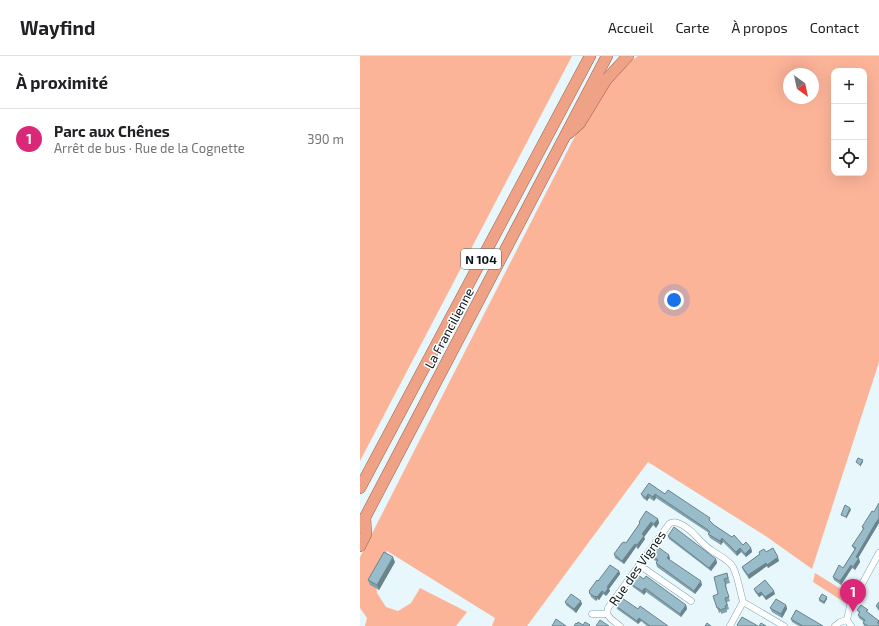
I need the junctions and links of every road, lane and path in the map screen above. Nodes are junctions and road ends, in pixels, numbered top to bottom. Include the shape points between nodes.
1 (582, 56) edge
2 (590, 56) edge
3 (607, 56) edge
4 (628, 56) edge
5 (567, 98) junction
6 (566, 136) junction
7 (360, 488) edge
8 (363, 522) edge
9 (360, 546) edge
10 (879, 553) edge
11 (639, 565) junction
12 (691, 601) dead end
13 (743, 602) junction
14 (592, 614) dead end
15 (607, 614) junction
16 (846, 623) edge
17 (620, 626) edge
18 (730, 626) edge
19 (784, 626) edge
20 (835, 626) edge
21 (852, 626) edge

1 - 5 highway via 567,85
2 - 5 highway, La Francilienne / N 104
3 - 6 highway, La Francilienne / N 104
4 - 6 highway via 606,80 580,123
5 - 7 highway, La Francilienne / N 104
6 - 8 highway, La Francilienne / N 104
8 - 9 highway via 366,534
10 - 16 street via 850,606
11 - 12 street
11 - 13 street, Rue des Vignes via 669,524 678,523 732,565
11 - 15 street, Rue des Vignes via 608,608
13 - 18 street
13 - 19 street
14 - 15 street
15 - 17 street
16 - 20 street via 840,622
16 - 21 street

